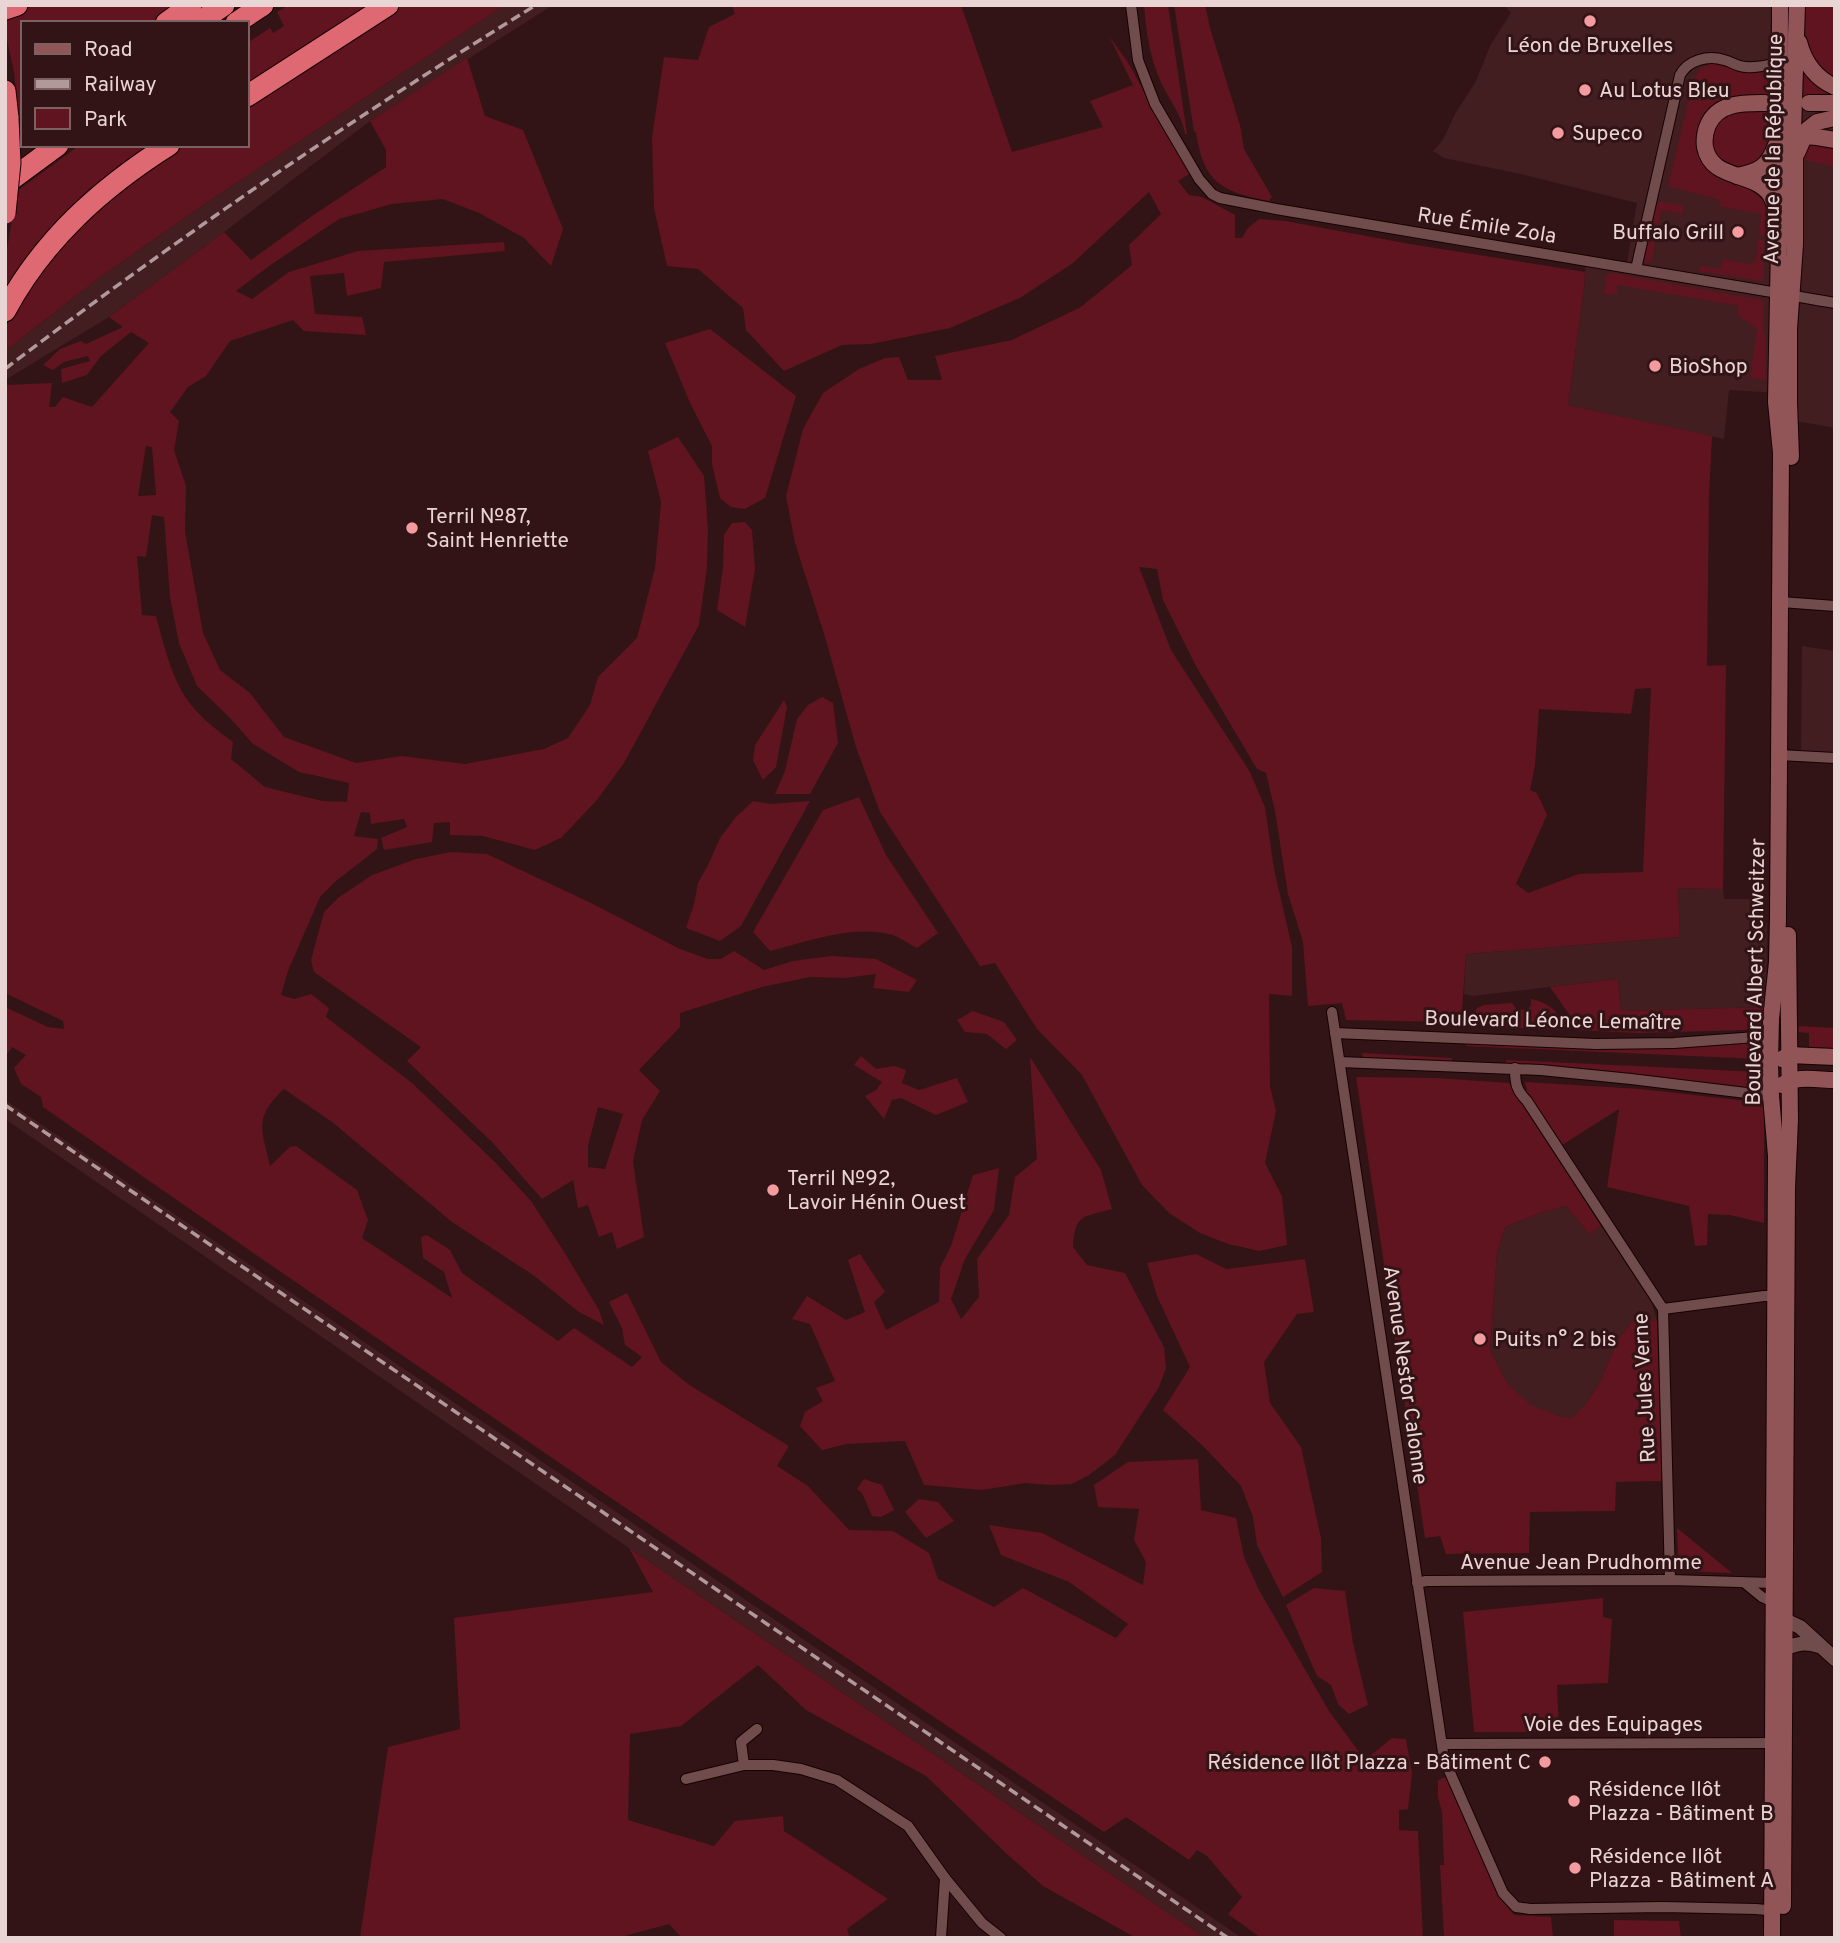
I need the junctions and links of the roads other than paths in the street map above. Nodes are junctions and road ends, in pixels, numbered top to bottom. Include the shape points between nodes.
1 (16, 5) edge
2 (191, 5) edge
3 (224, 5) edge
4 (263, 5) edge
5 (388, 5) edge
6 (1131, 5) edge
7 (1780, 5) edge
8 (1797, 5) edge
9 (5, 9) edge
10 (169, 21) edge
11 (201, 21) edge
12 (239, 21) edge
13 (1796, 36) junction
14 (1780, 63) junction
15 (1835, 87) edge
16 (5, 91) edge
17 (248, 95) edge
18 (1765, 103) dead end
19 (1809, 103) dead end
20 (1835, 103) edge
21 (1835, 118) edge
22 (15, 124) edge
23 (1803, 136) junction
24 (1779, 140) junction
25 (1835, 140) edge
26 (21, 142) edge
27 (55, 147) edge
28 (166, 147) edge
29 (5, 153) edge
30 (1795, 155) junction
31 (1737, 176) junction
32 (5, 184) edge
33 (5, 213) edge
34 (1779, 213) junction
35 (1636, 270) junction
36 (1784, 293) junction
37 (1835, 303) edge
38 (5, 312) edge
39 (1785, 602) junction
40 (1835, 606) edge
41 (1785, 755) junction
42 (1835, 758) edge
43 (1332, 1012) dead end
44 (1335, 1033) junction
45 (1778, 1051) junction
46 (1835, 1057) edge
47 (1340, 1062) junction
48 (1515, 1068) junction
49 (1835, 1080) edge
50 (1780, 1089) junction
51 (1781, 1296) junction
52 (1663, 1309) junction
53 (1670, 1580) junction
54 (1418, 1583) junction
55 (1745, 1583) junction
56 (1773, 1583) junction
57 (1773, 1602) junction
58 (1782, 1622) junction
59 (1820, 1647) junction
60 (1779, 1649) junction
61 (1835, 1659) edge
62 (757, 1729) dead end
63 (1779, 1743) junction
64 (1441, 1744) junction
65 (744, 1765) junction
66 (686, 1779) dead end
67 (945, 1878) junction
68 (1777, 1911) junction
69 (941, 1938) edge
70 (1001, 1938) edge
71 (1772, 1938) edge
72 (1783, 1938) edge

1 - 9 highway
2 - 10 highway
3 - 11 highway
4 - 12 highway
5 - 17 highway
6 - 35 street, Rue Émile Zola via 1138,60 1155,104 1212,194 1228,201
7 - 14 main road, Avenue de la République
8 - 13 main road, Avenue de la République
13 - 15 main road via 1806,62
13 - 30 main road, Avenue de la République
14 - 24 main road, Avenue de la République
14 - 35 street via 1744,67 1716,58 1684,68
16 - 22 highway
18 - 31 main road via 1726,107 1707,127 1705,145 1710,158
19 - 20 main road
21 - 23 main road via 1817,122
22 - 29 highway, bridge
22 - 33 highway, bridge
23 - 25 main road
23 - 30 main road
24 - 31 main road via 1763,167
24 - 34 main road, Avenue de la République
26 - 29 highway
27 - 32 highway
28 - 38 highway via 95,198 66,226 27,274
30 - 36 main road, Avenue de la République via 1795,248
31 - 34 main road via 1768,191
34 - 36 main road, Avenue de la République
35 - 36 street, Rue Émile Zola
36 - 37 street, Rue Émile Zola
36 - 39 main road, Boulevard Albert Schweitzer via 1776,402
39 - 40 street
39 - 41 main road, Boulevard Albert Schweitzer
41 - 42 street
41 - 45 main road, Boulevard Albert Schweitzer
41 - 45 main road, Boulevard Albert Schweitzer
43 - 44 street, Avenue Nestor Calonne
44 - 45 street, Boulevard Léonce Lemaître via 1596,1044 1686,1042
44 - 47 street, Avenue Nestor Calonne
45 - 46 main road
45 - 50 main road, Boulevard Albert Schweitzer
45 - 50 main road, Boulevard Albert Schweitzer
47 - 48 street
47 - 54 street, Avenue Nestor Calonne
48 - 50 street
48 - 52 street, Rue Jules Verne via 1520,1094
49 - 50 main road via 1801,1079
50 - 51 main road, Boulevard Albert Schweitzer via 1776,1156
50 - 51 main road, Boulevard Albert Schweitzer via 1788,1173
51 - 52 street
51 - 56 main road, Boulevard Albert Schweitzer
51 - 58 main road, Boulevard Albert Schweitzer
52 - 53 street, Rue Jules Verne
53 - 54 street, Avenue Jean Prudhomme
53 - 55 street, Avenue Jean Prudhomme
54 - 64 street, Avenue Nestor Calonne
55 - 56 street, Avenue Jean Prudhomme
55 - 57 street
56 - 57 main road, Boulevard Albert Schweitzer
56 - 58 street via 1781,1588
57 - 58 street via 1779,1605
57 - 60 main road, Boulevard Albert Schweitzer
58 - 59 street via 1800,1627
58 - 60 main road, Boulevard Albert Schweitzer
59 - 60 street via 1807,1642
59 - 61 street
60 - 63 main road, Boulevard Albert Schweitzer
62 - 65 street via 741,1742
63 - 64 street, Voie des Equipages
63 - 68 main road, Boulevard Albert Schweitzer
64 - 68 street, Avenue Nestor Calonne via 1503,1893 1516,1907
65 - 66 street
65 - 67 street via 801,1769 837,1780 908,1826
67 - 69 street
67 - 70 street via 982,1923
68 - 71 main road, Boulevard Albert Schweitzer
68 - 72 main road, Boulevard Albert Schweitzer

